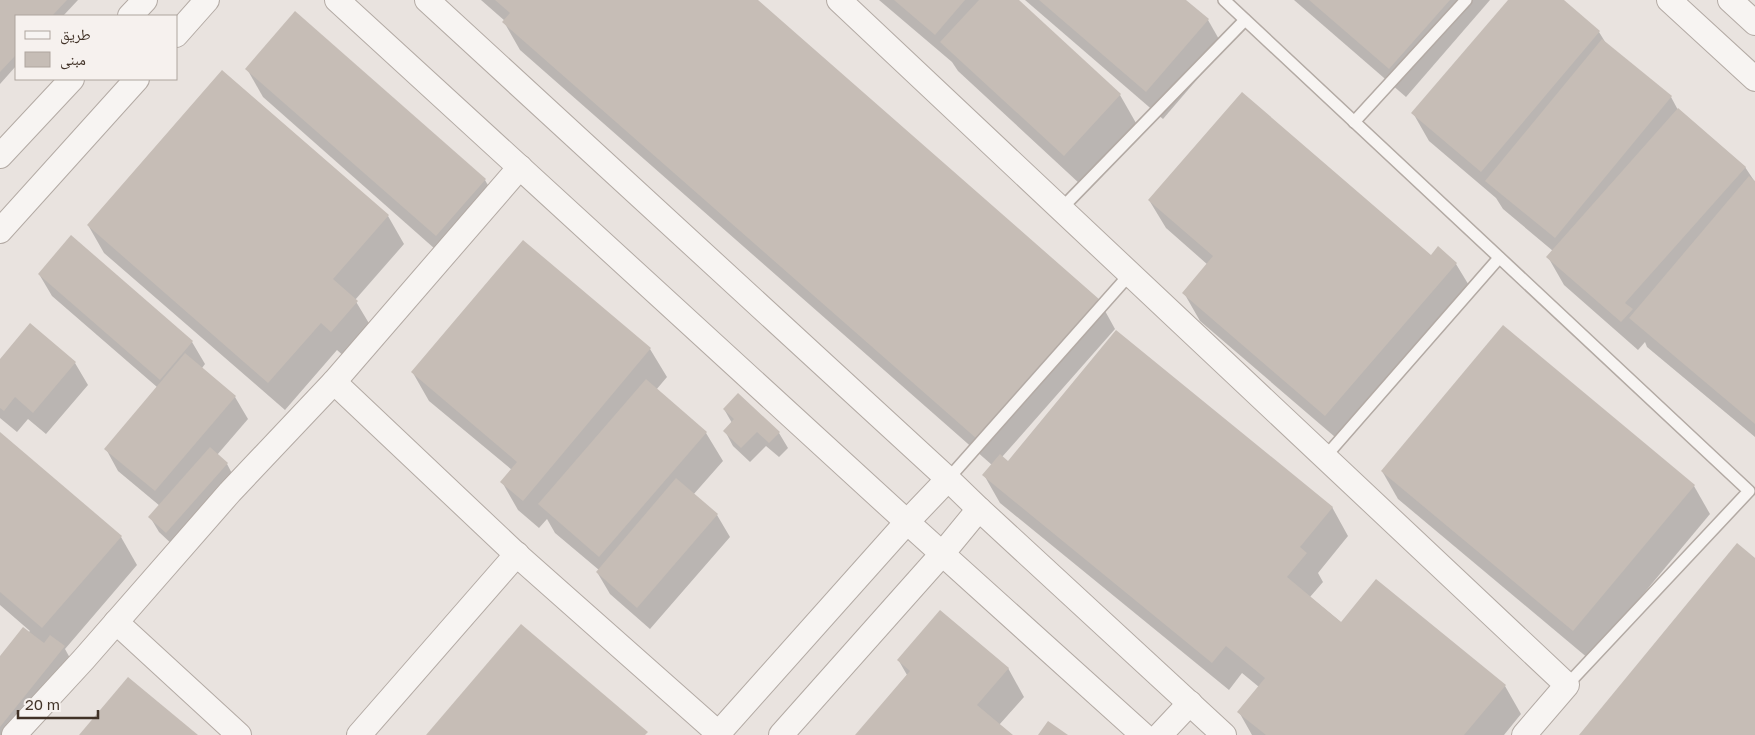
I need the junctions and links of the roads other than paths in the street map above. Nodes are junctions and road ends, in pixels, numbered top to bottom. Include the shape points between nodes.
1 (145, 0) edge
2 (207, 0) edge
3 (337, 0) edge
4 (426, 0) edge
5 (839, 0) edge
6 (1224, 0) edge
7 (1466, 0) edge
8 (1669, 0) edge
9 (1730, 0) edge
10 (131, 15) edge
11 (1245, 20) junction
12 (1755, 23) edge
13 (178, 33) edge
14 (1755, 79) edge
15 (71, 80) edge
16 (136, 80) edge
17 (1354, 122) junction
18 (0, 156) edge
19 (520, 167) junction
20 (1061, 209) junction
21 (0, 231) edge
22 (1500, 258) junction
23 (1130, 274) junction
24 (334, 382) junction
25 (1325, 457) junction
26 (948, 479) junction
27 (1752, 493) edge
28 (979, 510) junction
29 (907, 522) junction
30 (517, 554) junction
31 (942, 554) junction
32 (116, 622) junction
33 (1567, 685) junction
34 (1190, 703) junction
35 (718, 734) edge
36 (14, 735) edge
37 (239, 735) edge
38 (359, 735) edge
39 (781, 735) edge
40 (1143, 735) edge
41 (1160, 735) edge
42 (1224, 735) edge
43 (1524, 735) edge

1 - 10 street
2 - 13 street
3 - 19 street
4 - 26 street
5 - 20 street
6 - 11 lane
7 - 17 lane
8 - 14 street
9 - 12 street
11 - 17 lane
11 - 20 lane
15 - 18 street
16 - 21 street
17 - 22 lane
19 - 24 street
19 - 29 street
20 - 23 street
22 - 25 lane
22 - 27 lane
23 - 25 street
23 - 26 lane
24 - 30 street
24 - 32 street via 230,492
25 - 33 street
26 - 28 street
26 - 29 street
27 - 33 lane
28 - 31 street
28 - 34 street
29 - 31 street
29 - 35 street
30 - 35 street
30 - 38 street
31 - 39 street
31 - 40 street
32 - 36 street
32 - 37 street
33 - 43 street
34 - 41 street
34 - 42 street

